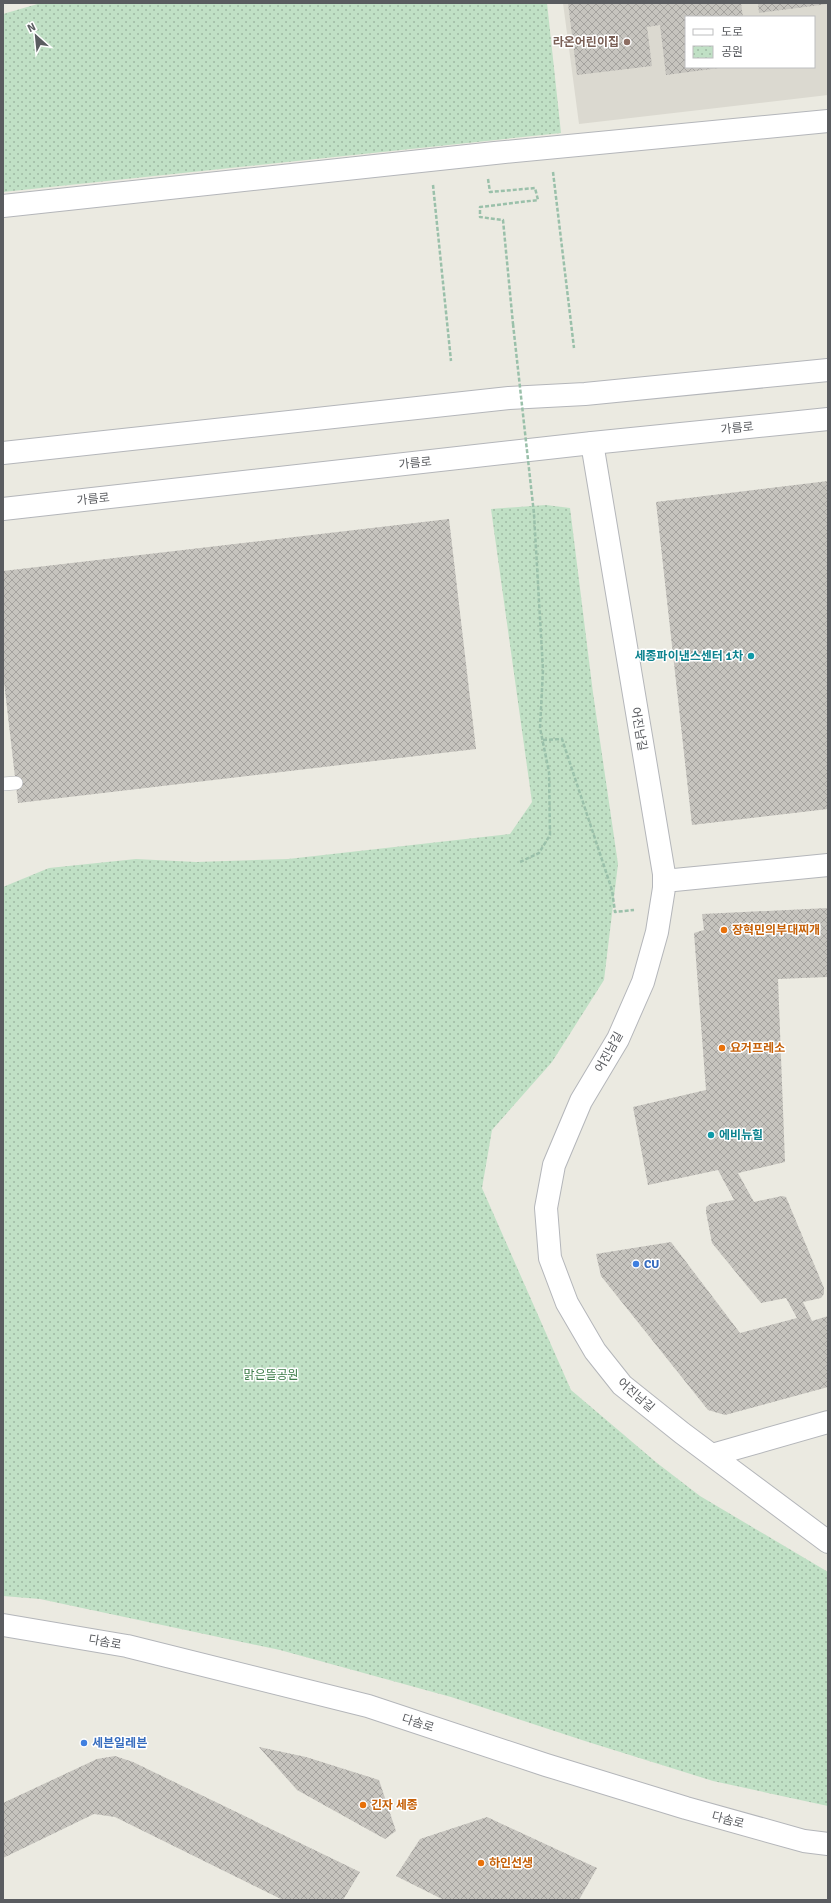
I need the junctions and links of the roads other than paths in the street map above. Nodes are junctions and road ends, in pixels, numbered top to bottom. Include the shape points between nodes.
1 (828, 121) edge
2 (3, 206) edge
3 (828, 370) edge
4 (828, 419) edge
5 (592, 443) junction
6 (3, 452) edge
7 (3, 510) edge
8 (828, 865) edge
9 (664, 881) junction
10 (828, 1422) edge
11 (712, 1455) junction
12 (828, 1542) edge
13 (3, 1625) edge
14 (828, 1844) edge

1 - 2 street via 495,153
3 - 6 street via 585,394 509,398
4 - 5 street, 가름로
5 - 7 street, 가름로
5 - 9 street, 어진남길
8 - 9 street
9 - 11 street, 어진남길 via 657,932 643,982 618,1039 581,1101 554,1165 546,1208 550,1258 567,1303 595,1350 622,1385
10 - 11 street
11 - 12 street, 어진남길
13 - 14 street, 다솜로 via 128,1646 368,1706 686,1808 804,1841

